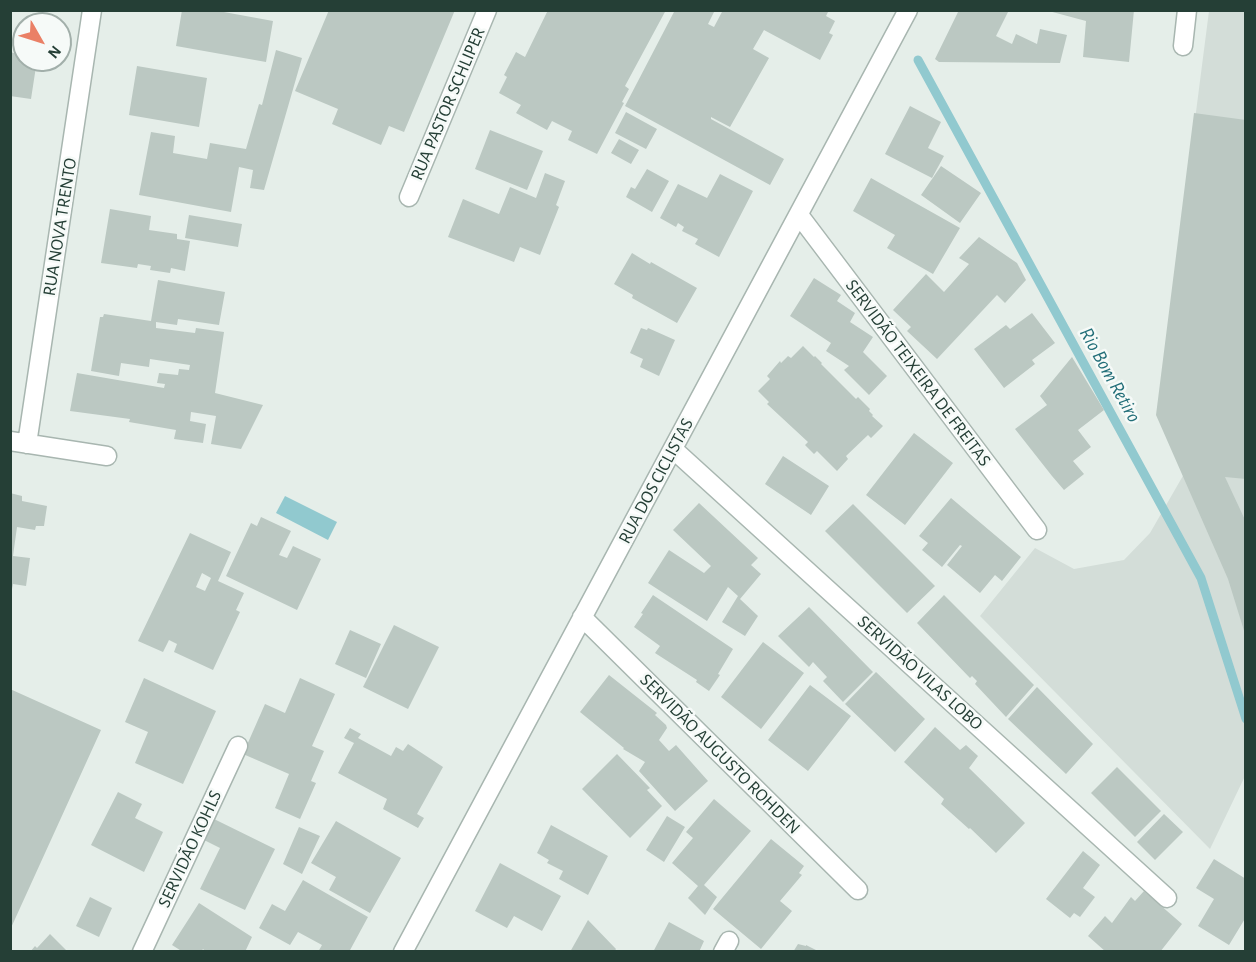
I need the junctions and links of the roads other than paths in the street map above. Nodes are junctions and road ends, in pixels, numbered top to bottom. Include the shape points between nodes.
1 (92, 10) edge
2 (487, 10) edge
3 (908, 10) edge
4 (1187, 10) edge
5 (1183, 46) dead end
6 (409, 197) dead end
7 (799, 215) junction
8 (19, 442) edge
9 (673, 448) junction
10 (106, 456) dead end
11 (1037, 530) dead end
12 (582, 617) junction
13 (237, 746) dead end
14 (858, 890) dead end
15 (1167, 898) dead end
16 (142, 951) edge
17 (403, 951) edge

1 - 8 street, RUA NOVA TRENTO
2 - 6 street, RUA PASTOR SCHLIPER
3 - 7 street, RUA DOS CICLISTAS
4 - 5 street
7 - 9 street, RUA DOS CICLISTAS
7 - 11 street, SERVIDÃO TEIXEIRA DE FREITAS
8 - 10 street
9 - 12 street, RUA DOS CICLISTAS
9 - 15 street, SERVIDÃO VILAS LOBO
12 - 14 street, SERVIDÃO AUGUSTO ROHDEN
12 - 17 street, RUA DOS CICLISTAS
13 - 16 street, SERVIDÃO KOHLS

